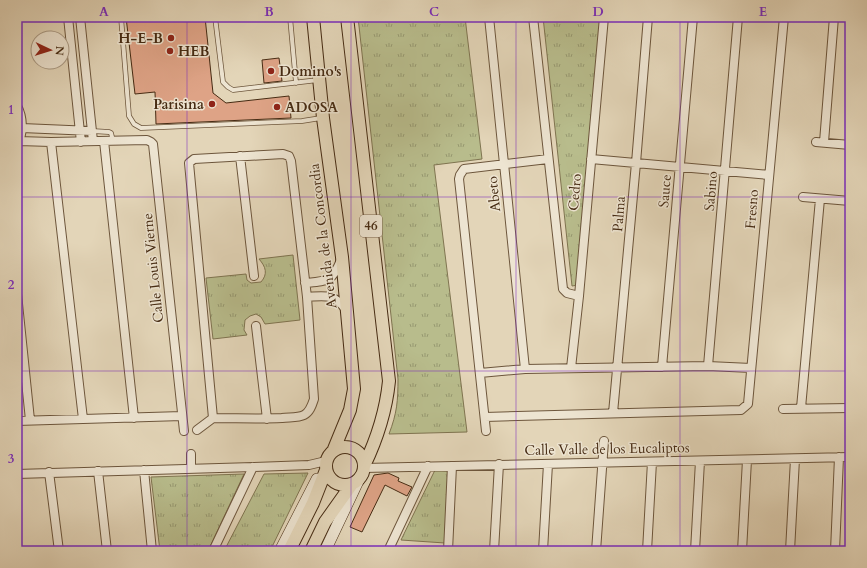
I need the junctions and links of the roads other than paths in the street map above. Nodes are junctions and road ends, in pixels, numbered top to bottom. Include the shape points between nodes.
1 (68, 17) edge
2 (80, 17) edge
3 (121, 17) edge
4 (215, 17) edge
5 (313, 17) edge
6 (347, 17) edge
7 (489, 17) edge
8 (533, 17) edge
9 (604, 17) edge
10 (648, 17) edge
11 (693, 17) edge
12 (738, 17) edge
13 (784, 17) edge
14 (834, 17) edge
15 (290, 18) edge
16 (319, 79) junction
17 (17, 80) edge
18 (296, 83) junction
19 (17, 87) edge
20 (17, 106) edge
21 (324, 118) junction
22 (22, 128) junction
23 (80, 131) junction
24 (92, 131) junction
25 (93, 141) junction
26 (109, 141) junction
27 (51, 142) junction
28 (81, 142) junction
29 (18, 143) edge
30 (850, 145) edge
31 (240, 156) junction
32 (548, 159) junction
33 (591, 159) junction
34 (636, 163) junction
35 (504, 164) junction
36 (681, 167) junction
37 (725, 171) junction
38 (769, 175) junction
39 (803, 197) dead end
40 (820, 199) junction
41 (850, 201) edge
42 (342, 257) junction
43 (254, 276) dead end
44 (305, 283) junction
45 (579, 296) junction
46 (306, 297) junction
47 (17, 298) edge
48 (347, 312) junction
49 (256, 326) dead end
50 (708, 366) junction
51 (617, 367) junction
52 (662, 367) junction
53 (571, 368) junction
54 (751, 368) junction
55 (525, 369) junction
56 (480, 373) junction
57 (801, 408) junction
58 (850, 408) edge
59 (783, 410) dead end
60 (613, 413) junction
61 (182, 416) junction
62 (485, 417) junction
63 (134, 418) junction
64 (213, 418) junction
65 (267, 418) junction
66 (83, 419) junction
67 (30, 420) junction
68 (17, 421) edge
69 (197, 430) dead end
70 (184, 431) dead end
71 (486, 431) dead end
72 (604, 441) dead end
73 (334, 449) junction
74 (191, 454) dead end
75 (839, 457) junction
76 (850, 457) edge
77 (794, 459) junction
78 (700, 460) junction
79 (747, 460) junction
80 (603, 462) junction
81 (652, 462) junction
82 (498, 464) junction
83 (548, 464) junction
84 (326, 465) junction
85 (428, 466) junction
86 (452, 466) junction
87 (253, 468) junction
88 (191, 469) junction
89 (144, 470) junction
90 (98, 471) junction
91 (49, 472) junction
92 (17, 474) edge
93 (360, 474) junction
94 (59, 551) edge
95 (107, 551) edge
96 (152, 551) edge
97 (213, 551) edge
98 (280, 551) edge
99 (289, 551) edge
100 (311, 551) edge
101 (325, 551) edge
102 (388, 551) edge
103 (448, 551) edge
104 (494, 551) edge
105 (543, 551) edge
106 (596, 551) edge
107 (648, 551) edge
108 (695, 551) edge
109 (742, 551) edge
110 (790, 551) edge
111 (835, 551) edge

1 - 23 street
2 - 24 street
3 - 21 lane via 129,116 134,124 141,128
4 - 18 lane via 223,82 228,87 232,90
5 - 15 lane
5 - 16 main road, Avenida de la Concordia / 46
6 - 93 main road, 46 via 389,381 380,425
7 - 35 street, Abeto
8 - 32 street
9 - 33 street, Cedro
10 - 34 street, Palma
11 - 36 street, Sauce
12 - 37 street, Sabino
13 - 38 street, Fresno
14 - 30 street via 820,142
15 - 18 lane
16 - 18 lane
16 - 21 main road, Avenida de la Concordia / 46
17 - 19 street
20 - 22 street
21 - 42 main road, Avenida de la Concordia / 46
22 - 23 street
22 - 29 street
23 - 24 street
23 - 28 street
24 - 25 street
24 - 26 lane via 111,133
25 - 26 street, Calle Louis Vierne
25 - 28 street, Calle Louis Vierne
26 - 61 street, Calle Louis Vierne via 147,140 153,144
26 - 63 street
27 - 28 street, Calle Louis Vierne
27 - 29 street, Calle Louis Vierne
27 - 66 street
31 - 43 street
31 - 44 street via 289,156
31 - 64 street via 194,159 189,164
32 - 35 street
32 - 45 street via 563,289 567,293
33 - 34 street
33 - 45 street, Cedro
34 - 36 street
34 - 51 street, Palma
35 - 55 street, Abeto
35 - 56 street via 464,169 459,179
36 - 37 street
36 - 52 street, Sauce
37 - 38 street
37 - 50 street, Sabino
38 - 54 street, Fresno
39 - 40 street
40 - 41 street
40 - 57 street
42 - 44 street via 333,276 328,280
42 - 48 main road, Avenida de la Concordia / 46
44 - 46 street
45 - 53 street, Cedro
46 - 48 street via 335,298
46 - 65 street via 314,399 310,410 298,417
47 - 67 street
48 - 73 main road, Avenida de la Concordia / 46 via 354,390 350,410
49 - 65 street
50 - 52 street
50 - 54 street
51 - 52 street
51 - 53 street
51 - 60 street, Palma
53 - 55 street
54 - 60 street, Fresno via 748,404 741,410
55 - 56 street
56 - 62 street
57 - 58 street
57 - 59 street
60 - 62 street
61 - 63 street
61 - 70 street, Calle Louis Vierne
62 - 71 street
63 - 66 street
64 - 65 street
64 - 69 street
66 - 67 street
67 - 68 street
72 - 80 street
73 - 84 main road, 46 via 330,452
73 - 93 main road via 346,446 358,451 361,456
74 - 88 street
75 - 76 street, Calle Valle de los Eucaliptos
75 - 77 street, Calle Valle de los Eucaliptos
75 - 111 street
77 - 79 street, Calle Valle de los Eucaliptos
77 - 110 street
78 - 79 street, Calle Valle de los Eucaliptos
78 - 81 street, Calle Valle de los Eucaliptos
78 - 108 street
79 - 109 street
80 - 81 street, Calle Valle de los Eucaliptos
80 - 83 street, Calle Valle de los Eucaliptos
80 - 106 street
81 - 107 street
82 - 83 street, Calle Valle de los Eucaliptos
82 - 86 street, Calle Valle de los Eucaliptos
82 - 104 street
83 - 105 street
84 - 87 street
84 - 93 main road via 328,477 339,484 346,485
84 - 98 street
84 - 99 main road, 46 via 313,503
85 - 86 street, Calle Valle de los Eucaliptos
85 - 93 street, Calle Valle de los Eucaliptos
85 - 102 street
86 - 103 street
87 - 88 street
87 - 97 street
88 - 89 street
89 - 90 street
89 - 96 street
90 - 91 street
90 - 95 street
91 - 92 street
91 - 94 street
93 - 100 main road, 46 via 325,522
93 - 101 street

